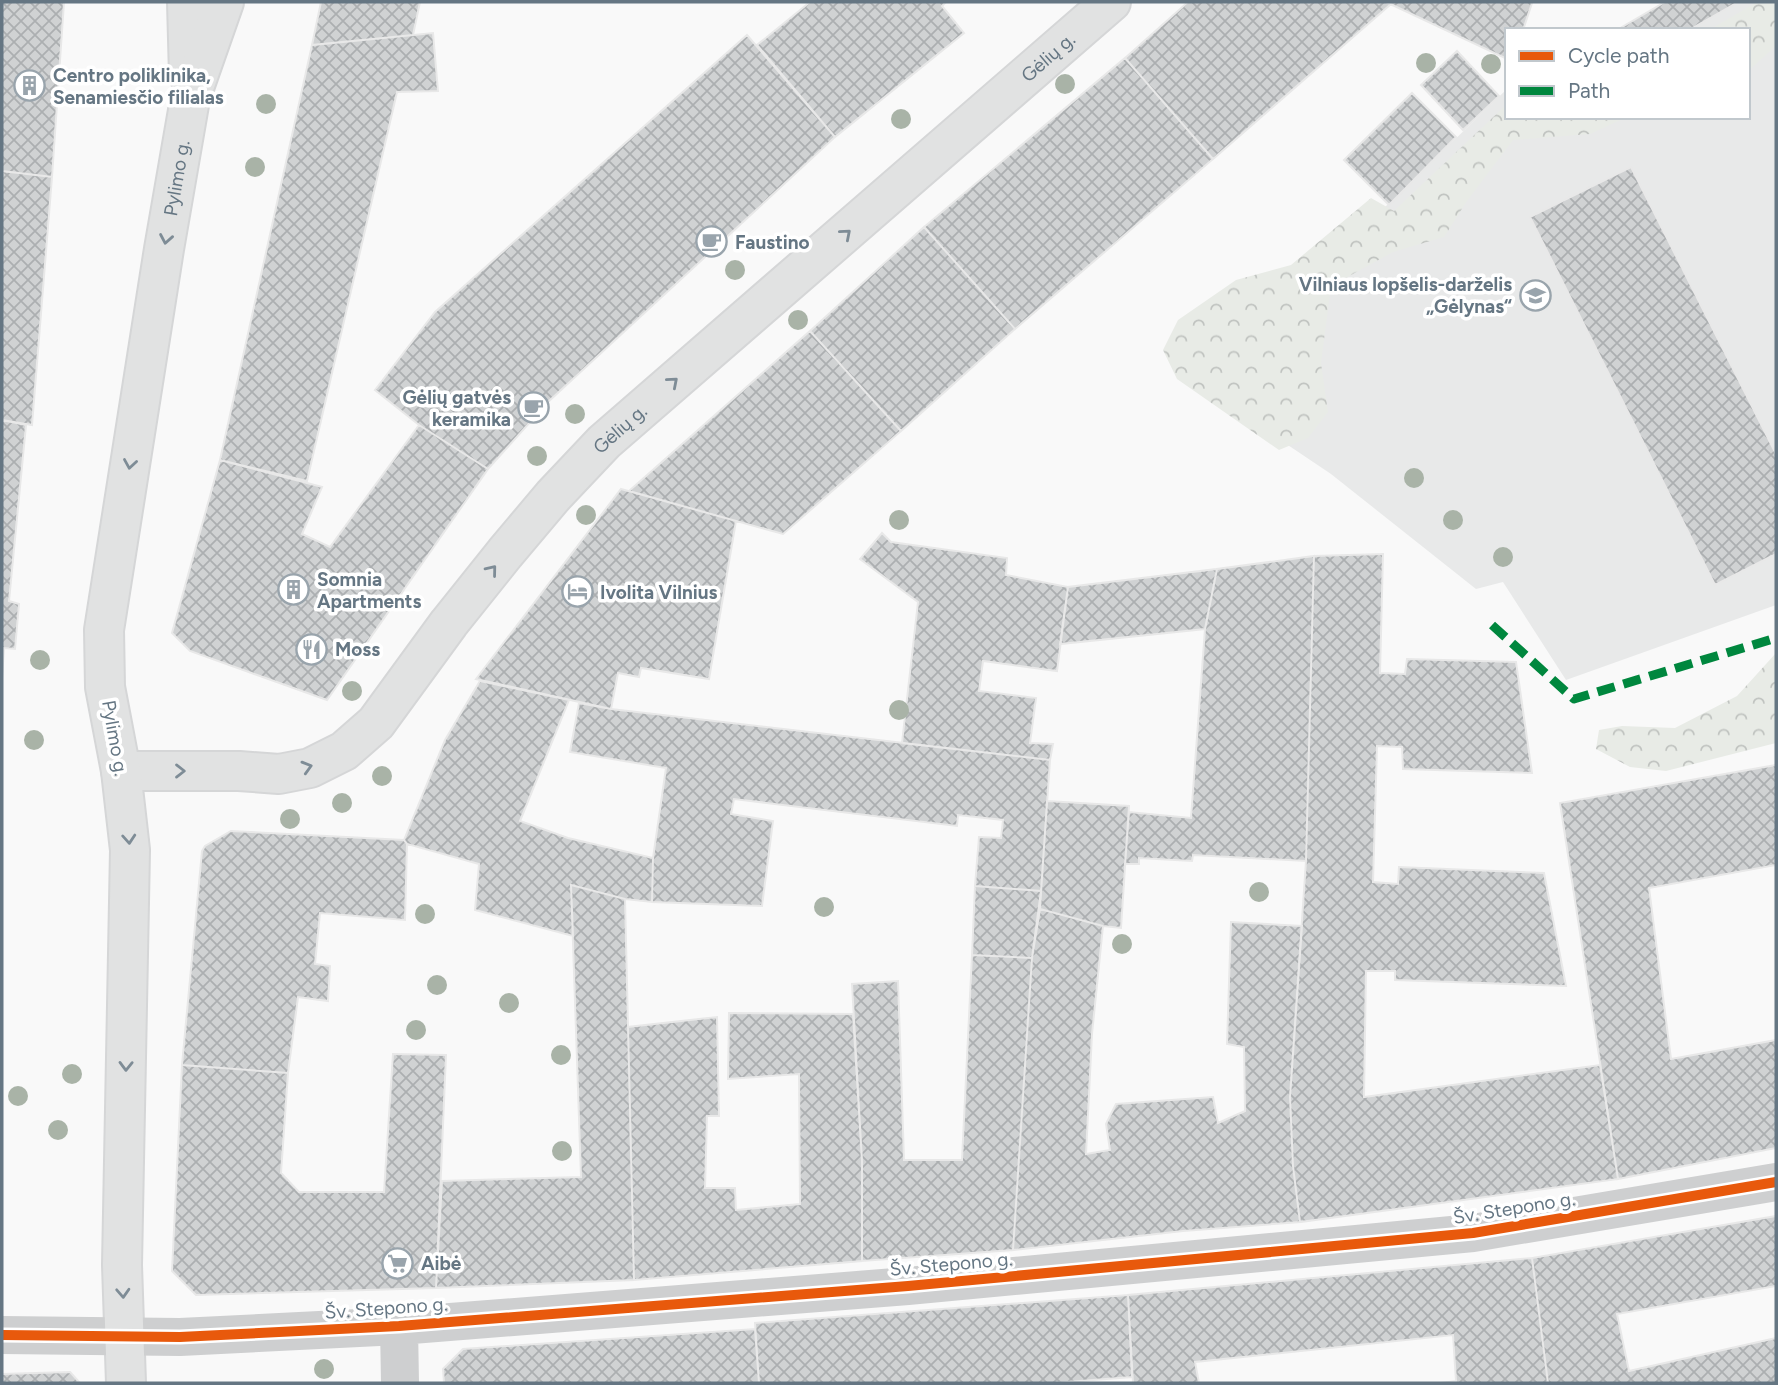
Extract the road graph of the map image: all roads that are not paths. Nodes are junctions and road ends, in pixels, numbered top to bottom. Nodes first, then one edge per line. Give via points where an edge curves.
1 (187, 2) edge
2 (224, 2) edge
3 (1111, 2) edge
4 (190, 99) junction
5 (121, 771) junction
6 (1776, 1182) edge
7 (399, 1326) junction
8 (2, 1335) edge
9 (125, 1335) junction
10 (126, 1383) edge
11 (400, 1383) edge

1 - 4 main road, Pylimo g.
2 - 4 main road, Pylimo g.
5 -> 3 main road, Gėlių g. via 279,774 310,768 344,751 376,723 505,553 604,442
4 -> 5 main road, Pylimo g. via 104,630 105,687
5 -> 9 main road, Pylimo g. via 130,850 122,1265
6 - 7 street, Šv. Stepono g. via 1460,1235 908,1286
7 - 9 street, Šv. Stepono g. via 180,1337
7 - 11 street
8 - 9 street, Šv. Stepono g.
9 - 10 main road, Pylimo g.

